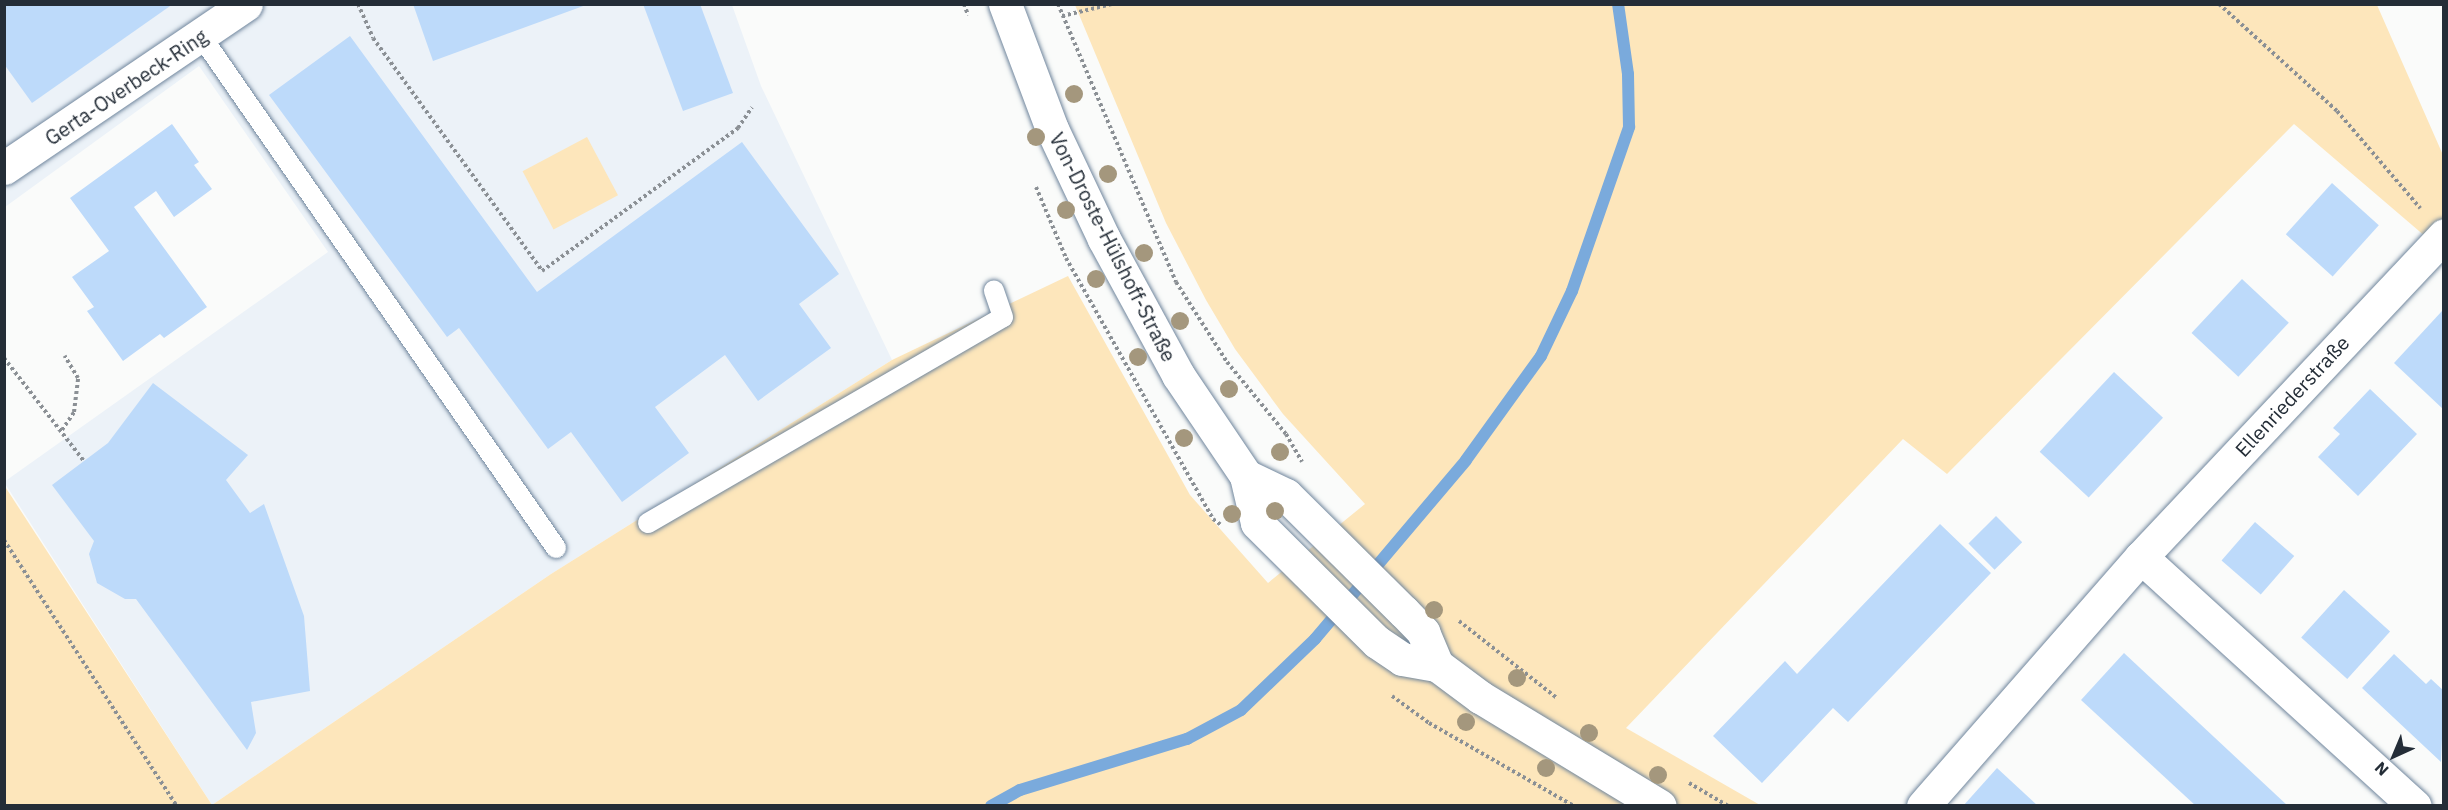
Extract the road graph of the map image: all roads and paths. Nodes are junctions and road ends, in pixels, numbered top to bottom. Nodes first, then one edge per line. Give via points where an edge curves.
1 (246, 4) edge
2 (358, 4) edge
3 (1005, 4) edge
4 (1058, 4) edge
5 (1112, 4) edge
6 (2219, 4) edge
7 (1062, 16) junction
8 (201, 36) junction
9 (752, 107) dead end
10 (4, 168) edge
11 (2443, 236) edge
12 (994, 291) dead end
13 (64, 356) dead end
14 (4, 358) edge
15 (62, 430) junction
16 (84, 460) dead end
17 (1306, 469) dead end
18 (1246, 476) junction
19 (648, 523) dead end
20 (4, 540) edge
21 (556, 548) dead end
22 (2141, 557) junction
23 (1449, 613) dead end
24 (1437, 665) junction
25 (1385, 691) dead end
26 (1561, 701) dead end
27 (1688, 782) dead end
28 (177, 806) edge
29 (1574, 806) edge
30 (1660, 806) edge
31 (1728, 806) edge
32 (1923, 806) edge
33 (2415, 806) edge

1 - 8 street, Gerta-Overbeck-Ring
2 - 9 path via 374,38 542,271 738,128
3 - 18 street, Von-Droste-Hülshoff-Straße via 1052,129 1104,239 1178,375
4 - 7 path
5 - 7 path
6 - 11 path via 2337,111
7 - 17 path via 1176,282 1227,362 1286,434
8 - 10 street, Gerta-Overbeck-Ring
8 - 21 lane
11 - 22 street, Ellenriederstraße
12 - 19 lane via 1003,316
13 - 15 path via 78,378 74,411
14 - 15 path
15 - 16 path
18 - 24 street via 1286,495 1423,632
18 - 24 street, Von-Droste-Hülshoff-Straße via 1257,523 1279,549 1364,632 1402,659
20 - 28 path
22 - 32 street, Ellenriederstraße
22 - 33 street
23 - 26 path
24 - 30 street, Von-Droste-Hülshoff-Straße via 1480,697
25 - 29 path via 1430,723
27 - 31 path

